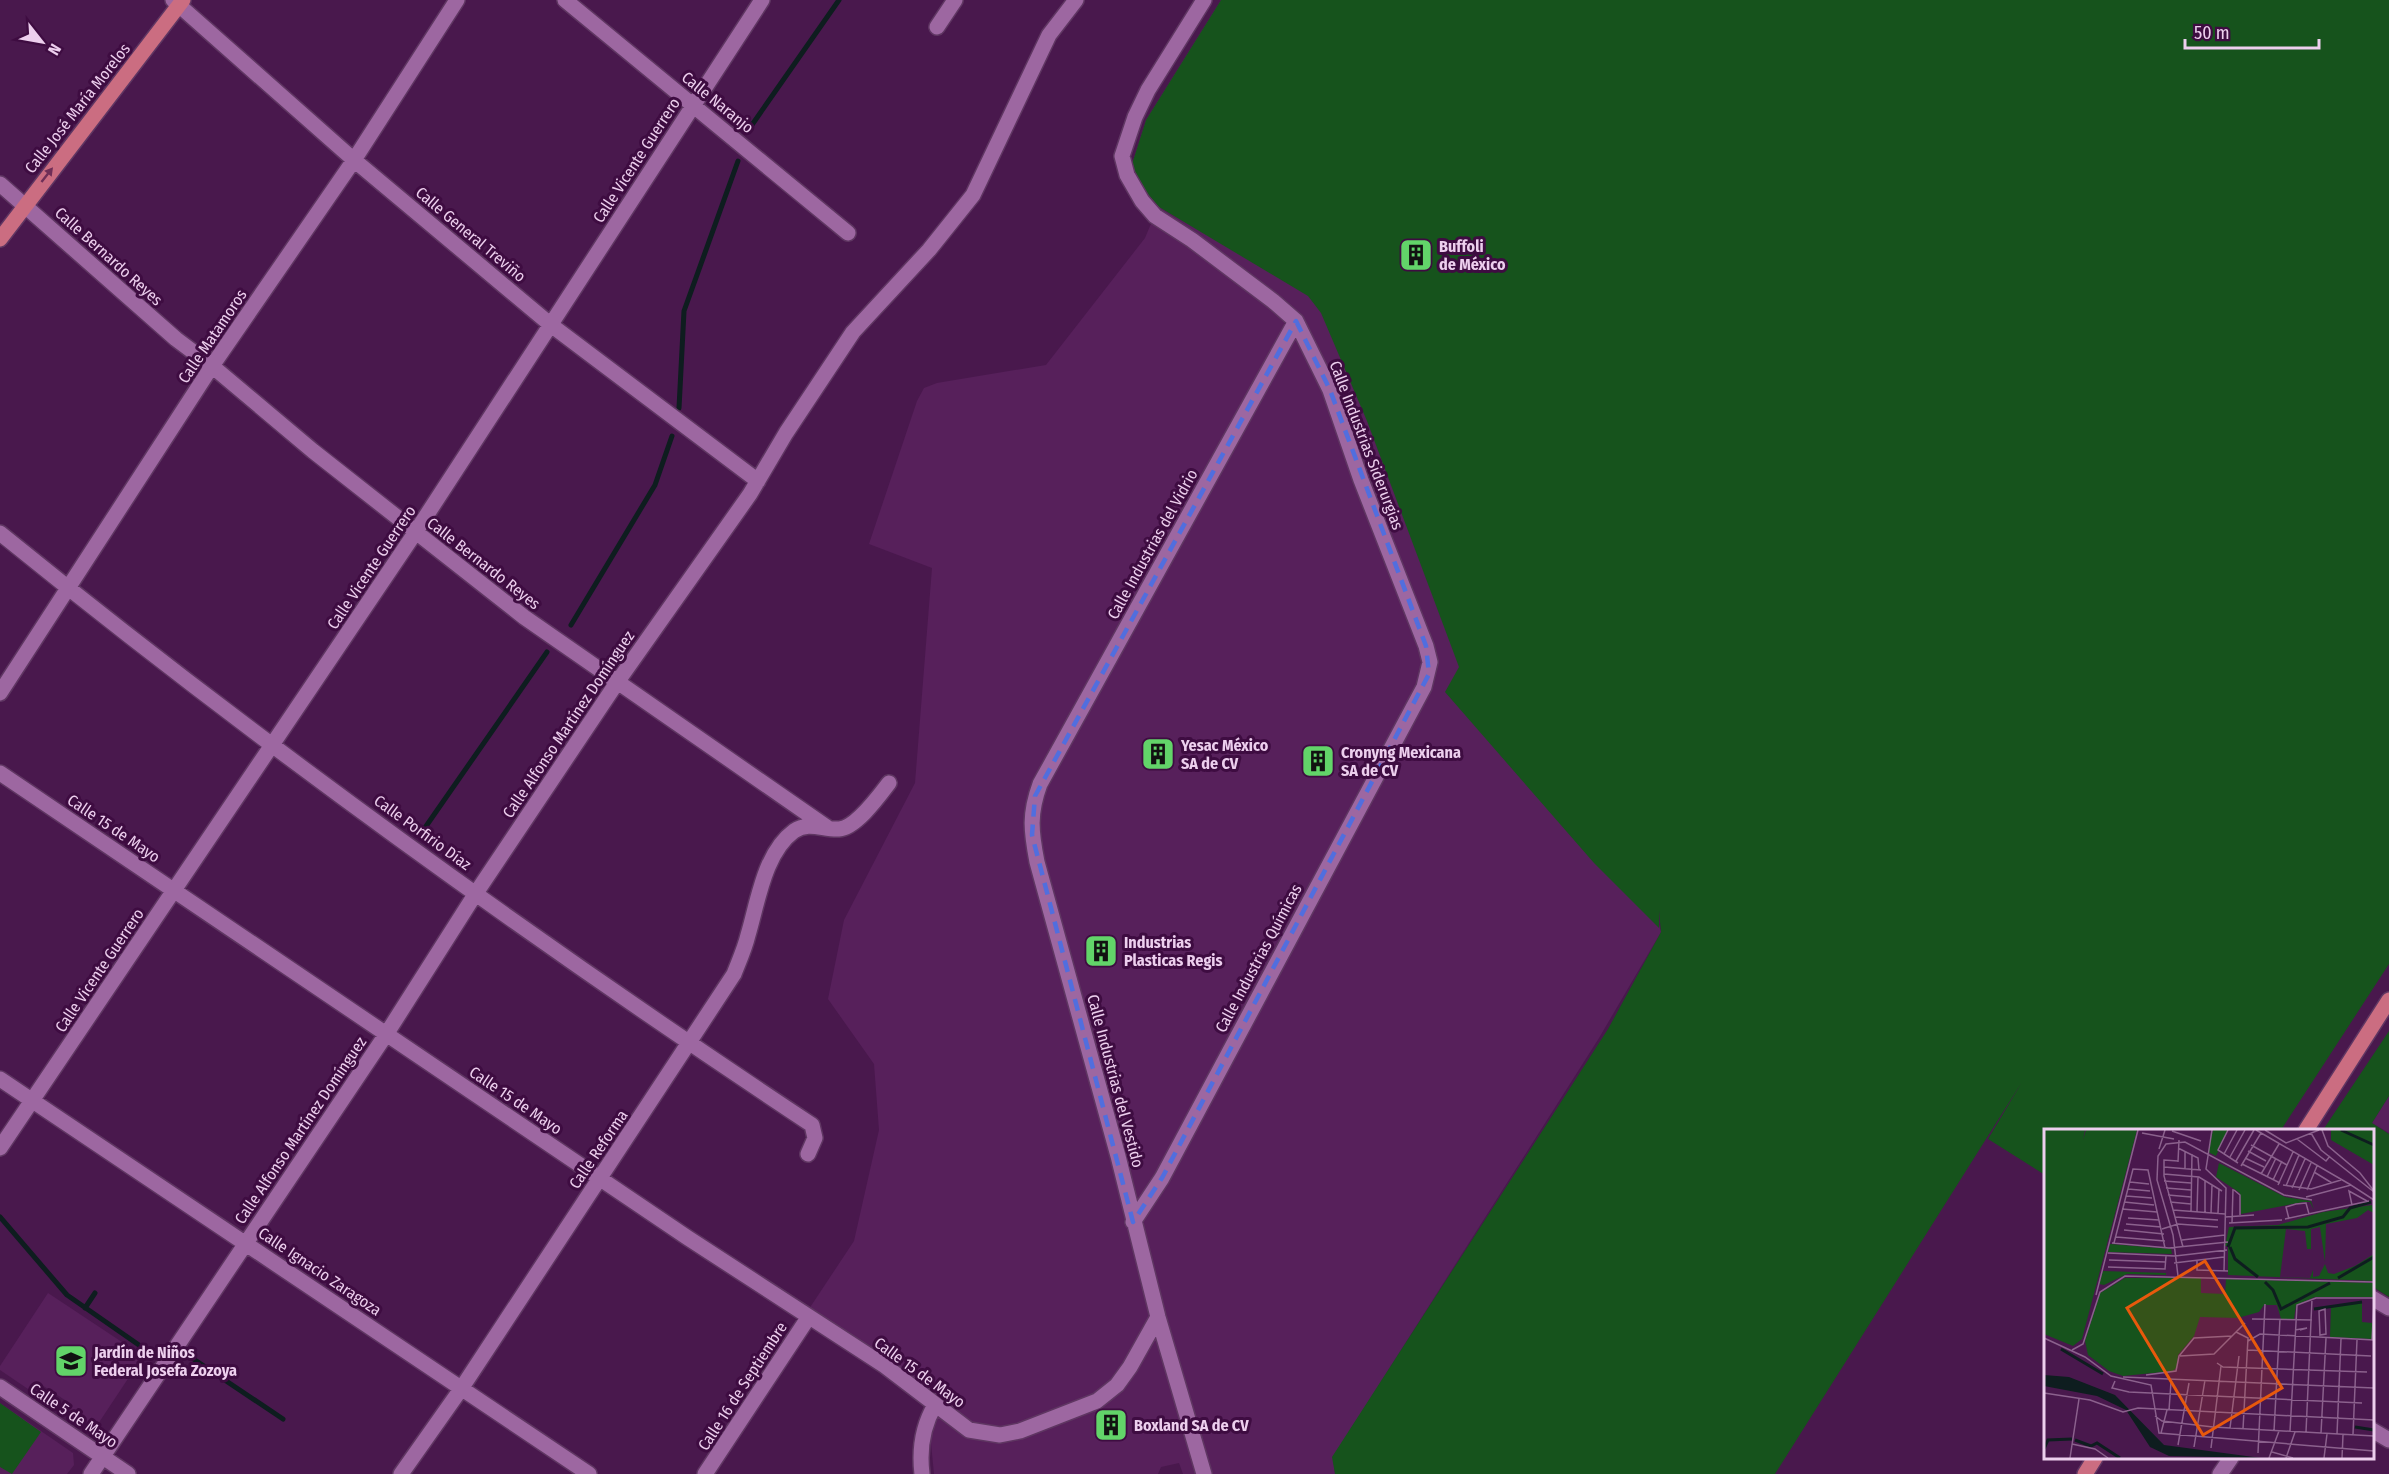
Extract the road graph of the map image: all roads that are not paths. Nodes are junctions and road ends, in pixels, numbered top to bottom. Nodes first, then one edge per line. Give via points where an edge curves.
1 (457, 0) edge
2 (565, 0) edge
3 (762, 0) edge
4 (955, 0) edge
5 (1076, 0) edge
6 (1204, 0) edge
7 (178, 2) edge
8 (937, 27) dead end
9 (693, 105) junction
10 (354, 160) junction
11 (0, 184) edge
12 (25, 204) junction
13 (848, 233) dead end
14 (0, 239) edge
15 (1296, 321) junction
16 (551, 325) junction
17 (212, 366) junction
18 (758, 481) junction
19 (0, 532) edge
20 (416, 533) junction
21 (69, 589) junction
22 (618, 681) junction
23 (0, 693) edge
24 (1412, 709) joint
25 (272, 746) junction
26 (0, 772) edge
27 (889, 783) dead end
28 (1040, 784) joint
29 (828, 828) junction
30 (174, 891) junction
31 (476, 893) junction
32 (2389, 999) edge
33 (387, 1033) junction
34 (689, 1044) junction
35 (0, 1079) edge
36 (31, 1100) junction
37 (2307, 1129) edge
38 (0, 1148) edge
39 (808, 1154) dead end
40 (599, 1179) junction
41 (1133, 1222) junction
42 (246, 1243) junction
43 (2374, 1299) edge
44 (2389, 1308) edge
45 (1158, 1317) junction
46 (808, 1318) junction
47 (0, 1387) edge
48 (461, 1389) junction
49 (935, 1405) junction
50 (2374, 1431) edge
51 (2389, 1440) edge
52 (103, 1457) junction
53 (2094, 1459) edge
54 (91, 1474) edge
55 (129, 1474) edge
56 (401, 1474) edge
57 (589, 1474) edge
58 (705, 1474) edge
59 (922, 1474) edge
60 (1204, 1474) edge
61 (2085, 1474) edge

1 - 10 street, Calle Matamoros
2 - 9 street, Calle Naranjo
3 - 9 street, Calle Vicente Guerrero
4 - 8 street
5 - 18 street, Calle Alfonso Martínez Domínguez via 1049,35 973,195 929,250 853,332
6 - 15 street, Calle Industrias Siderurgias via 1148,90 1122,156 1124,166 1134,189 1155,216
7 - 10 street, Calle General Treviño
12 -> 7 main road, Calle José María Morelos
9 - 13 street, Calle Naranjo
9 - 16 street, Calle Vicente Guerrero
10 - 16 street, Calle General Treviño
10 - 17 street, Calle Matamoros
11 - 12 street, Calle Bernardo Reyes
12 - 14 main road, Calle José María Morelos
12 - 17 street, Calle Bernardo Reyes via 110,283
15 - 24 street, Calle Industrias Siderurgias via 1330,390 1426,646 1429,674
15 - 28 street, Calle Industrias del Vidrio
16 - 18 street, Calle General Treviño
16 - 20 street, Calle Vicente Guerrero
17 - 20 street, Calle Bernardo Reyes
17 - 21 street, Calle Matamoros
18 - 22 street, Calle Alfonso Martínez Domínguez
19 - 21 street, Calle Porfirio Díaz
20 - 22 street, Calle Bernardo Reyes via 524,617
20 - 25 street, Calle Vicente Guerrero
21 - 23 street, Calle Matamoros
21 - 25 street, Calle Porfirio Díaz
22 - 29 street, Calle Bernardo Reyes
22 - 31 street, Calle Alfonso Martínez Domínguez
24 - 41 street, Calle Industrias Químicas via 1162,1178
25 - 30 street, Calle Vicente Guerrero
25 - 31 street, Calle Porfirio Díaz
26 - 30 street, Calle 15 de Mayo
27 - 29 street via 853,822 840,829
28 - 41 street, Calle Industrias del Vestido via 1031,818 1037,862
29 - 34 street, Calle Reforma via 811,825 795,830 784,841 766,871 734,974
30 - 33 street, Calle 15 de Mayo
30 - 36 street, Calle Vicente Guerrero
31 - 33 street, Calle Alfonso Martínez Domínguez
31 - 34 street, Calle Porfirio Díaz
32 - 37 main road
33 - 40 street, Calle 15 de Mayo
33 - 42 street, Calle Alfonso Martínez Domínguez
34 - 39 street, Calle Porfirio Díaz via 812,1125 815,1138
34 - 40 street, Calle Reforma
35 - 36 street, Calle Ignacio Zaragoza
36 - 38 street, Calle Vicente Guerrero
36 - 42 street, Calle Ignacio Zaragoza
40 - 46 street, Calle 15 de Mayo
40 - 48 street, Calle Reforma
41 - 45 street, Calle Industrias del Vestido
42 - 48 street, Calle Ignacio Zaragoza
42 - 52 street, Calle Alfonso Martínez Domínguez
43 - 44 street
45 - 49 street, Calle 15 de Mayo via 1130,1367 1097,1401 1000,1435 969,1430
45 - 60 street, Calle Industrias del Vestido
46 - 49 street, Calle 15 de Mayo via 885,1366
46 - 58 street, Calle 16 de Septiembre
47 - 52 street, Calle 5 de Mayo
48 - 56 street, Calle Reforma
48 - 57 street, Calle Ignacio Zaragoza
49 - 59 street via 921,1441
50 - 51 street
52 - 54 street, Calle Alfonso Martínez Domínguez
52 - 55 street, Calle 5 de Mayo
53 - 61 main road

